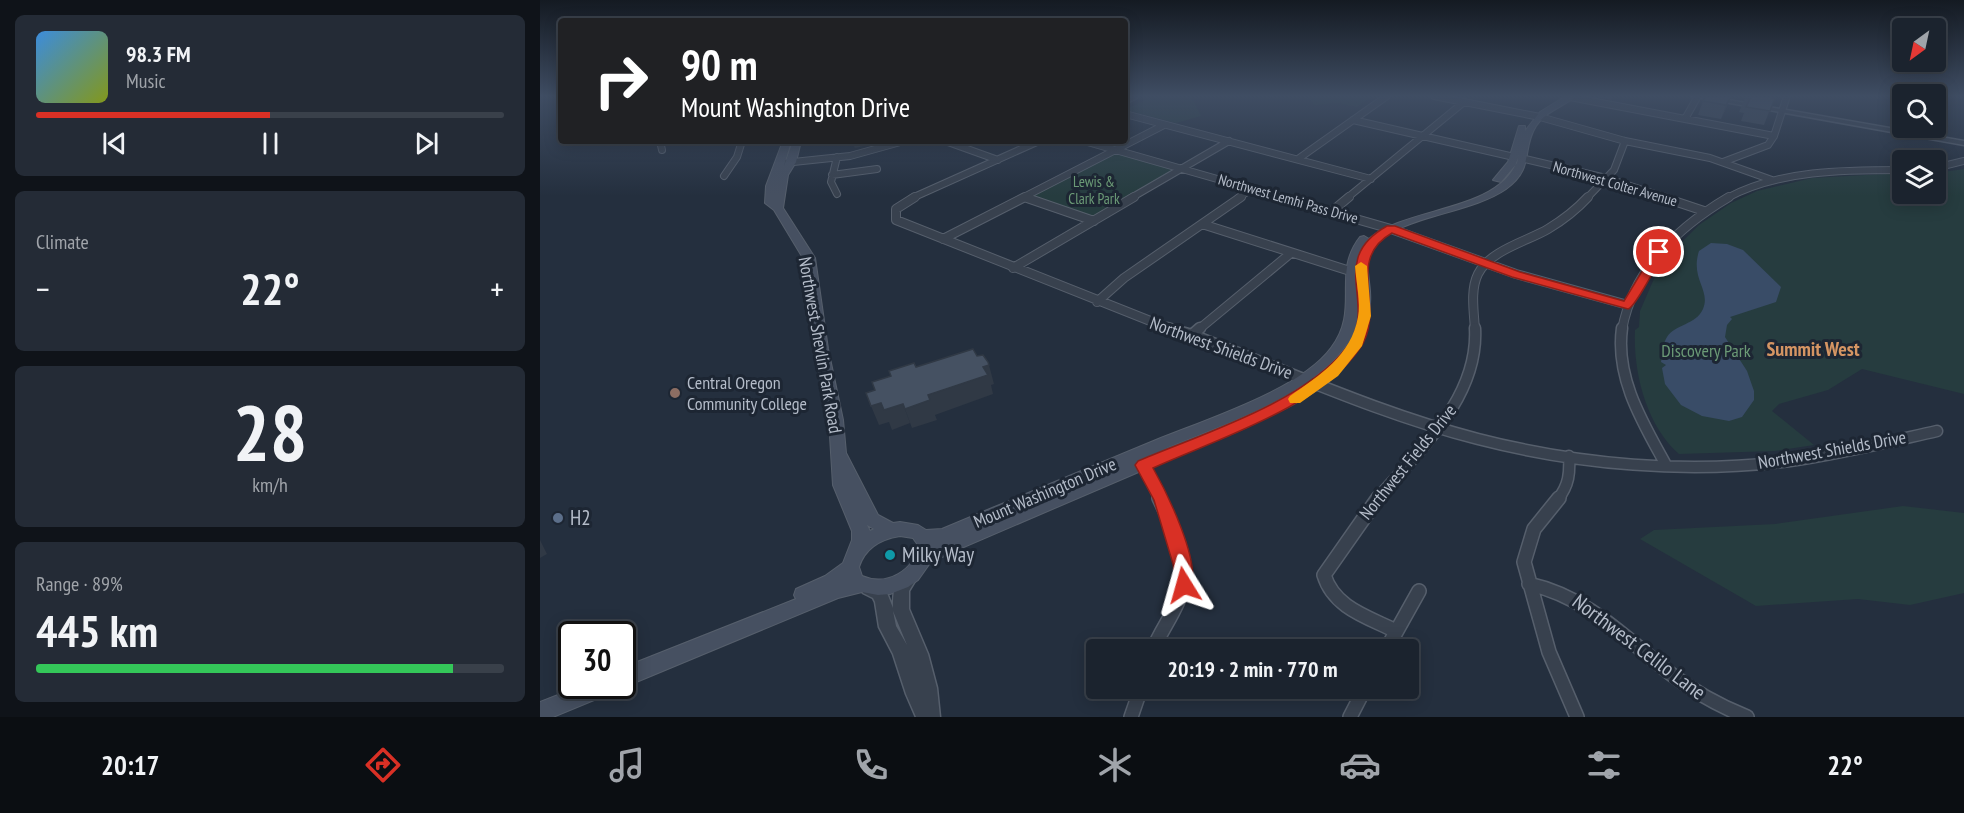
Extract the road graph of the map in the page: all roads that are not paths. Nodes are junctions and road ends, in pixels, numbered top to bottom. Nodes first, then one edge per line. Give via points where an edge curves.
1 (1155, 129) edge
2 (1182, 129) edge
3 (1340, 129) edge
4 (1395, 129) edge
5 (1432, 129) edge
6 (1530, 129) edge
7 (1584, 129) edge
8 (1740, 129) edge
9 (1776, 129) edge
10 (1885, 129) edge
11 (1424, 136) junction
12 (1774, 136) junction
13 (1229, 141) junction
14 (1626, 141) junction
15 (1128, 143) edge
16 (1964, 143) edge
17 (661, 144) edge
18 (741, 144) edge
19 (786, 144) edge
20 (796, 144) edge
21 (891, 144) edge
22 (953, 144) edge
23 (1033, 144) edge
24 (1094, 144) edge
25 (1127, 144) edge
26 (662, 150) dead end
27 (1115, 150) junction
28 (837, 157) junction
29 (1520, 158) junction
30 (1298, 159) junction
31 (998, 160) junction
32 (1964, 161) edge
33 (1723, 162) junction
34 (786, 163) junction
35 (1946, 165) edge
36 (877, 169) dead end
37 (1181, 169) junction
38 (1892, 170) edge
39 (832, 175) junction
40 (724, 176) dead end
41 (1606, 178) junction
42 (1371, 179) junction
43 (1772, 180) junction
44 (1252, 189) junction
45 (837, 194) dead end
46 (1027, 198) junction
47 (1704, 211) junction
48 (1331, 212) junction
49 (1094, 221) junction
50 (1202, 224) junction
51 (1386, 227) junction
52 (943, 239) junction
53 (1291, 253) junction
54 (1485, 264) junction
55 (1012, 268) junction
56 (1350, 271) junction
57 (1097, 302) junction
58 (1628, 305) junction
59 (1192, 335) junction
60 (1305, 379) junction
61 (1318, 384) junction
62 (1439, 428) junction
63 (1937, 431) dead end
64 (839, 453) junction
65 (1569, 456) junction
66 (1143, 465) junction
67 (1666, 465) junction
68 (890, 530) junction
69 (924, 537) junction
70 (925, 558) junction
71 (853, 559) junction
72 (910, 576) junction
73 (1529, 584) junction
74 (865, 587) junction
75 (1419, 591) dead end
76 (1396, 631) junction
77 (1158, 639) edge
78 (1392, 639) edge
79 (694, 648) junction
80 (636, 672) edge
81 (572, 699) edge
82 (1137, 699) edge
83 (1359, 699) edge
84 (540, 712) edge
85 (928, 717) edge
86 (1131, 717) edge
87 (1350, 717) edge
88 (1577, 717) edge
89 (1747, 717) edge

1 - 15 street
2 - 13 street
3 - 30 street
4 - 11 street, Northwest Colter Avenue
5 - 11 street
6 - 29 main road, Mount Washington Drive
7 - 14 street
8 - 12 street
9 - 12 street
10 - 16 street
11 - 29 street, Northwest Colter Avenue
11 - 42 street
12 - 33 street via 1762,148
13 - 30 street
13 - 37 street
14 - 33 street
14 - 41 street
17 - 26 street
18 - 40 street
19 - 34 main road, Northwest Shevlin Park Road
20 - 34 main road, Northwest Shevlin Park Road
21 - 28 street
22 - 31 street
23 - 31 street, Northwest Shields Drive
24 - 27 street, Northwest Lemhi Pass Drive
25 - 27 street
27 - 37 street, Northwest Lemhi Pass Drive
27 - 46 street
28 - 34 street
28 - 39 street
29 - 41 street, Northwest Colter Avenue
29 - 51 main road, Mount Washington Drive via 1510,181 1490,195 1458,209
30 - 42 street
31 - 52 street, Northwest Shields Drive via 896,209 896,220
32 - 35 street
33 - 43 street
34 - 64 main road, Northwest Shevlin Park Road via 772,179 770,203 778,208 808,258
36 - 39 street
37 - 44 street, Northwest Lemhi Pass Drive
37 - 49 street
38 - 43 street via 1821,172
39 - 45 street
41 - 47 street, Northwest Colter Avenue
41 - 54 street via 1560,222 1505,248
42 - 48 street
43 - 47 street via 1736,192
44 - 48 street, Northwest Lemhi Pass Drive
44 - 50 street
46 - 49 street
46 - 52 street
47 - 58 street via 1659,252
48 - 51 street, Northwest Lemhi Pass Drive
49 - 55 street
50 - 53 street
50 - 57 street via 1124,278
51 - 54 street, Northwest Lemhi Pass Drive
51 - 56 main road, Mount Washington Drive via 1356,247
51 - 61 main road, Mount Washington Drive via 1363,255 1365,316 1355,346
52 - 55 street, Northwest Shields Drive
53 - 56 street
53 - 59 street
54 - 58 street, Northwest Lemhi Pass Drive
54 - 62 street, Northwest Fields Drive via 1474,283 1476,336 1472,372
55 - 57 street, Northwest Shields Drive
56 - 60 main road, Mount Washington Drive via 1353,301 1348,333 1334,355
57 - 59 street, Northwest Shields Drive
58 - 67 street via 1621,333 1621,356 1628,386 1639,416
59 - 60 street, Northwest Shields Drive
60 - 61 street, Northwest Shields Drive
60 - 69 main road, Mount Washington Drive via 1258,403 943,536
61 - 62 street, Northwest Shields Drive
61 - 66 main road, Mount Washington Drive via 1286,403
62 - 65 street, Northwest Shields Drive
62 - 76 street, Northwest Fields Drive via 1368,509 1324,575 1330,594 1338,601
63 - 67 street, Northwest Shields Drive via 1769,463
64 - 68 main road, Northwest Shevlin Park Road via 872,520
64 - 71 main road, Northwest Shevlin Park Road via 841,485 861,531
65 - 67 street, Northwest Shields Drive
65 - 73 street via 1565,490 1540,519 1526,549 1524,562
66 - 70 main road, Mount Washington Drive
66 - 77 street via 1162,500 1184,577 1179,598
68 - 69 main road via 910,529
68 - 71 main road via 872,538
69 - 70 main road
70 - 72 main road
71 - 74 main road via 851,574
71 - 79 main road via 825,585
72 - 74 main road via 889,586
72 - 85 street via 901,590 901,609 920,654 928,688
73 - 88 street via 1549,652
73 - 89 street, Northwest Celilo Lane via 1553,588 1581,601 1702,696
74 - 79 main road via 836,591
74 - 85 street via 879,593 888,627
75 - 76 street
76 - 78 street
79 - 80 main road
81 - 84 main road
82 - 86 street
83 - 87 street

